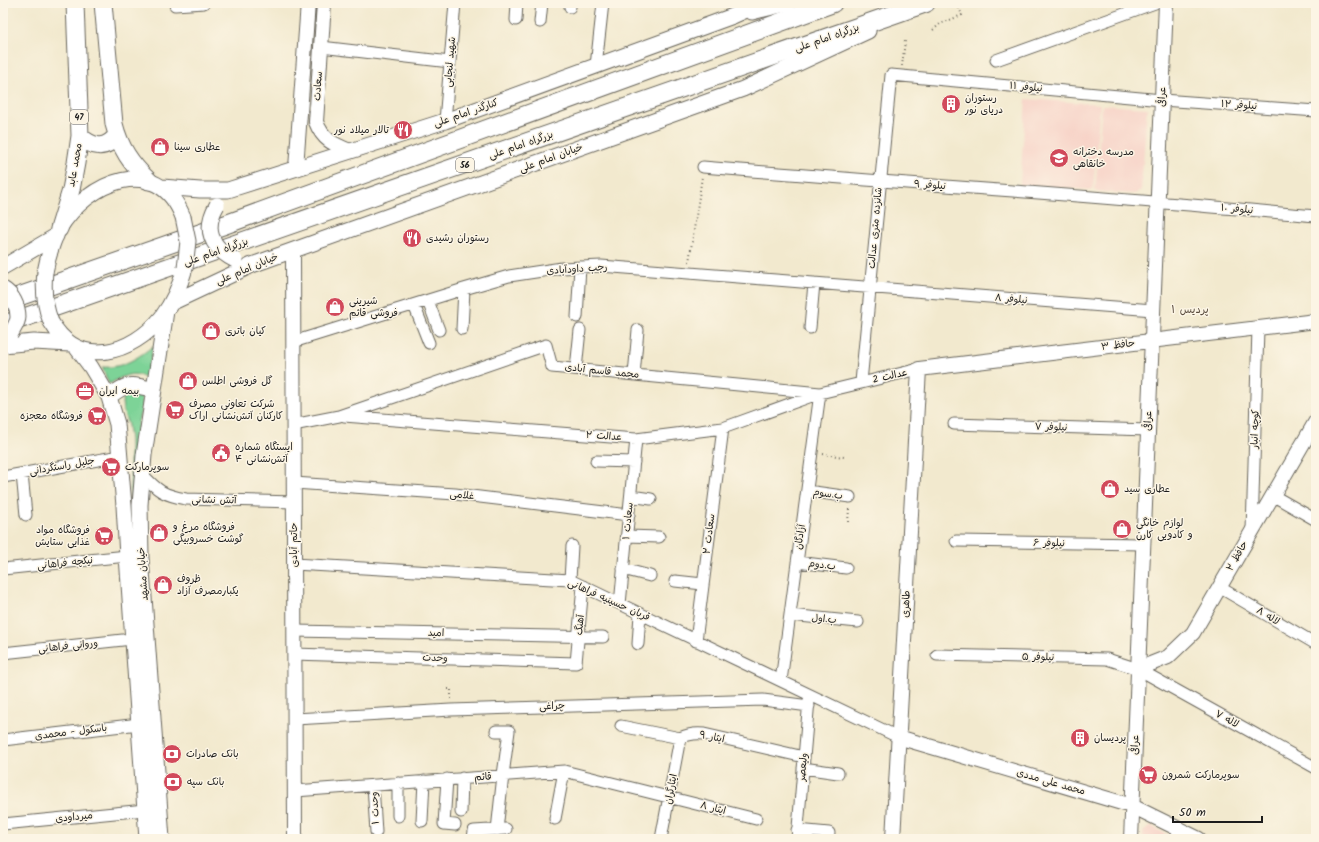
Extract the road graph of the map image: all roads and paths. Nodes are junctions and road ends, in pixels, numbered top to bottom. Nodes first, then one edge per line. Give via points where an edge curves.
1 (75, 3) edge
2 (103, 3) edge
3 (204, 3) edge
4 (308, 3) edge
5 (324, 3) edge
6 (455, 3) edge
7 (517, 3) edge
8 (542, 3) edge
9 (603, 3) edge
10 (762, 3) edge
11 (789, 3) edge
12 (833, 3) edge
13 (927, 3) edge
14 (957, 3) edge
15 (1155, 3) edge
16 (1166, 3) edge
17 (175, 5) dead end
18 (733, 16) junction
19 (516, 20) dead end
20 (540, 22) dead end
21 (933, 30) dead end
22 (905, 41) dead end
23 (321, 47) junction
24 (996, 60) dead end
25 (450, 62) junction
26 (596, 66) junction
27 (896, 75) junction
28 (1162, 100) junction
29 (1316, 111) edge
30 (300, 120) junction
31 (445, 121) junction
32 (316, 122) junction
33 (117, 135) junction
34 (80, 136) junction
35 (350, 151) junction
36 (703, 167) joint
37 (296, 168) junction
38 (880, 182) junction
39 (155, 184) junction
40 (228, 190) junction
41 (1158, 202) junction
42 (1316, 216) edge
43 (57, 233) junction
44 (293, 251) junction
45 (252, 266) junction
46 (3, 267) edge
47 (580, 267) junction
48 (687, 273) junction
49 (814, 283) junction
50 (870, 288) junction
51 (3, 289) edge
52 (464, 289) junction
53 (428, 301) junction
54 (3, 302) edge
55 (414, 305) junction
56 (169, 307) junction
57 (1153, 310) junction
58 (577, 317) dead end
59 (1316, 321) edge
60 (810, 328) dead end
61 (1258, 328) junction
62 (462, 329) dead end
63 (438, 330) dead end
64 (580, 330) dead end
65 (638, 330) dead end
66 (5, 337) edge
67 (1152, 341) junction
68 (293, 342) junction
69 (429, 343) dead end
70 (73, 346) junction
71 (576, 369) junction
72 (919, 369) junction
73 (634, 375) junction
74 (862, 382) junction
75 (154, 390) junction
76 (820, 393) junction
77 (109, 397) junction
78 (339, 416) junction
79 (1316, 421) edge
80 (954, 424) dead end
81 (293, 425) junction
82 (723, 428) junction
83 (1148, 430) junction
84 (636, 439) junction
85 (812, 453) junction
86 (120, 456) junction
87 (844, 457) dead end
88 (596, 461) dead end
89 (634, 462) junction
90 (22, 474) junction
91 (142, 474) junction
92 (3, 477) edge
93 (294, 483) junction
94 (807, 491) junction
95 (1272, 495) junction
96 (631, 496) junction
97 (850, 497) joint
98 (651, 499) dead end
99 (294, 502) junction
100 (26, 515) dead end
101 (629, 515) junction
102 (1316, 520) edge
103 (848, 522) dead end
104 (1252, 531) junction
105 (626, 536) junction
106 (659, 538) dead end
107 (956, 541) dead end
108 (1143, 544) junction
109 (572, 546) dead end
110 (127, 556) junction
111 (797, 562) junction
112 (294, 564) junction
113 (846, 568) dead end
114 (3, 569) edge
115 (623, 569) junction
116 (650, 576) dead end
117 (570, 580) junction
118 (675, 581) dead end
119 (703, 584) junction
120 (583, 586) junction
121 (1219, 587) junction
122 (620, 604) junction
123 (640, 614) junction
124 (790, 616) junction
125 (858, 622) dead end
126 (294, 631) junction
127 (579, 636) junction
128 (603, 637) dead end
129 (132, 639) junction
130 (696, 640) junction
131 (638, 644) dead end
132 (1316, 644) edge
133 (3, 653) edge
134 (294, 654) junction
135 (937, 655) dead end
136 (576, 663) joint
137 (1138, 669) junction
138 (781, 681) junction
139 (810, 695) junction
140 (809, 706) junction
141 (295, 719) junction
142 (139, 724) junction
143 (621, 726) dead end
144 (496, 731) dead end
145 (898, 737) junction
146 (680, 738) junction
147 (3, 740) edge
148 (804, 763) junction
149 (1316, 768) edge
150 (564, 771) junction
151 (838, 773) dead end
152 (503, 775) junction
153 (462, 778) junction
154 (447, 780) junction
155 (424, 781) junction
156 (398, 783) junction
157 (373, 785) junction
158 (295, 790) junction
159 (669, 797) junction
160 (1132, 806) junction
161 (145, 810) junction
162 (460, 812) dead end
163 (398, 816) dead end
164 (555, 819) dead end
165 (756, 819) dead end
166 (422, 821) dead end
167 (3, 824) edge
168 (455, 825) dead end
169 (376, 832) dead end
170 (829, 833) dead end
171 (797, 834) edge
172 (147, 839) edge
173 (162, 839) edge
174 (295, 839) edge
175 (473, 839) edge
176 (661, 839) edge
177 (893, 839) edge
178 (1131, 839) edge
179 (1199, 839) edge

1 - 34 main road, محمد عابد / 47
2 - 33 main road via 111,104
3 - 17 street
4 - 30 street, سعادت
5 - 23 street, سعادت
6 - 25 street, شهید لنجابی
7 - 19 street
8 - 20 street
9 - 26 street
10 - 18 main road, کنارگذر امام علی
11 - 18 main road, 47
12 - 54 highway via 224,225
13 - 44 main road, خیابان امام علی via 743,89
13 - 66 highway, بزرگراه امام علی / 56
14 - 21 path via 962,15 940,24
15 - 24 street
16 - 28 street, عراقی
18 - 26 main road, کنارگذر امام علی / 47
22 - 27 path
23 - 25 street
23 - 32 street, سعادت
25 - 31 street, شهید لنجابی
26 - 31 main road, کنارگذر امام علی / 47
27 - 28 street, نیلوفر ۱۱
27 - 38 street, شانزده متری عدالت
28 - 29 street, نیلوفر ۱۲
28 - 41 street, عراقی
30 - 32 street via 308,126
30 - 37 street, سعادت
31 - 35 main road, کنارگذر امام علی / 47
32 - 35 street via 325,138
33 - 34 main road via 110,142 96,146
33 - 39 main road via 139,172
34 - 43 main road, محمد عابد / 47 via 71,190
35 - 37 main road, کنارگذر امام علی / 47
36 - 38 street, نیلوفر ۹
36 - 48 path
37 - 40 main road, کنارگذر امام علی / 47
38 - 41 street, نیلوفر ۹
38 - 50 street, شانزده متری عدالت
39 - 40 main road, کنارگذر امام علی / 47 via 200,190
39 - 43 main road, 47 via 128,179 105,185 80,203
39 - 56 main road, bridge via 172,197 183,216 188,241 180,286
40 - 45 main road, bridge via 212,214 210,235 224,255
41 - 42 street, نیلوفر ۱۰
41 - 57 street, عراقی
43 - 46 main road
43 - 70 main road, 47, bridge via 45,272 45,303 51,322 59,334
44 - 45 main road, خیابان امام علی
44 - 68 street, حاتم آبادی
45 - 56 main road, خیابان امام علی
47 - 48 street, رجب داودآبادی via 601,266
47 - 52 street, رجب داودآبادی via 509,276
47 - 58 street
48 - 49 street, رجب داودآبادی
49 - 50 street, رجب داودآبادی
49 - 60 street
50 - 57 street, نیلوفر ۸
50 - 74 street, شانزده متری عدالت
51 - 66 main road, bridge via 9,292 16,304 18,317 15,326
52 - 53 street, رجب داودآبادی
52 - 62 street
53 - 55 street, رجب داودآبادی
53 - 63 street
55 - 68 street, رجب داودآبادی
55 - 69 street
56 - 70 main road via 148,331 119,349 96,352
56 - 75 main road, خیابان مشهد
57 - 67 street, عراقی
59 - 61 street, حافظ ۳
61 - 67 street, حافظ ۳
61 - 104 street, کوچه انبار
64 - 71 street
65 - 73 street
66 - 70 main road
67 - 72 street, حافظ ۳
67 - 83 street, عراقی
68 - 81 street, حاتم آبادی
70 - 77 main road, خیابان مشهد via 91,367
71 - 73 street, محمد قاسم آبادی
71 - 78 street, محمد قاسم آبادی via 552,366 546,345
72 - 74 street, عدالت 2
72 - 145 street, طاهری
73 - 76 street, محمد قاسم آبادی
74 - 76 street, عدالت ۲
75 - 77 main road via 135,385 120,388
75 - 91 main road, خیابان مشهد
76 - 82 street, عدالت ۲
76 - 85 street, آزادگان
77 - 86 main road, خیابان مشهد via 117,424
78 - 81 street, محمد قاسم آبادی
78 - 84 street, عدالت ۲
79 - 95 street, حافظ ۲
80 - 83 street, نیلوفر ۷
81 - 93 street, حاتم آبادی
82 - 84 street, عدالت ۲
82 - 119 street, سعادت ۲
83 - 108 street, عراقی
84 - 89 street, سعادت ۱
85 - 87 path
85 - 94 street, آزادگان
86 - 90 street, جلیل راستگردانی
86 - 110 main road, خیابان مشهد
88 - 89 street
89 - 96 street, سعادت ۱
90 - 92 street, جلیل راستگردانی
90 - 100 street
91 - 99 street, آتش نشانی via 169,496 186,499
91 - 173 main road, خیابان مشهد via 141,557
93 - 99 street, حاتم آبادی
93 - 101 street, غلامی via 455,494
94 - 97 street, ب.سوم
94 - 111 street, آزادگان
95 - 102 street
95 - 104 street, حافظ ۲
96 - 98 street
96 - 101 street, سعادت ۱
97 - 103 path
99 - 112 street, حاتم آبادی
101 - 105 street, سعادت ۱
104 - 121 street, حافظ ۲
105 - 106 street
105 - 115 street, سعادت ۱
107 - 108 street, نیلوفر ۶
108 - 137 street, عراقی
109 - 117 street
110 - 114 street, نیکچه فراهانی
110 - 129 main road, خیابان مشهد
111 - 113 street, ب.دوم
111 - 124 street, آزادگان
112 - 117 street, قربان حسینیه فراهانی
112 - 126 street, حاتم آبادی
115 - 116 street
115 - 122 street, سعادت ۱
117 - 120 street, قربان حسینیه فراهانی
118 - 119 street
119 - 130 street, سعادت ۲
120 - 122 street, قربان حسینیه فراهانی
120 - 127 street, آهنگ
121 - 132 street, لاله ۸
121 - 137 street, حافظ ۲ via 1193,633 1168,657
122 - 123 street, قربان حسینیه فراهانی
123 - 130 street, قربان حسینیه فراهانی
123 - 131 street
124 - 125 street, ب.اول
124 - 138 street, آزادگان
126 - 127 street, امید
126 - 134 street, حاتم آبادی
127 - 128 street, امید
127 - 136 street, آهنگ
129 - 133 street, وروانی فراهانی
129 - 142 main road, خیابان مشهد
130 - 138 street, قربان حسینیه فراهانی
134 - 136 street, وحدت
134 - 141 street, حاتم آبادی
135 - 137 street, نیلوفر ۵ via 1107,659
137 - 149 street, لاله ۷
137 - 160 street, عراقی
138 - 139 street, قربان حسینیه فراهانی
139 - 140 street, ولیعصر
139 - 145 street, قربان حسینیه فراهانی
140 - 141 street, چراغی via 763,700 450,710
140 - 148 street, ولیعصر
141 - 158 street, حاتم آبادی
142 - 147 street, باسکول - محمدی
142 - 161 main road, خیابان مشهد
143 - 146 street, ایثار ۹
144 - 152 street via 509,731
145 - 160 street, محمد علی مددی
145 - 177 street, طاهری
146 - 148 street, ایثار ۹ via 694,733 704,734
146 - 159 street, ایثارگران
148 - 151 street, ایثار ۹
148 - 171 street, ولیعصر
150 - 152 street, قائم
150 - 159 street, قائم
150 - 164 street
152 - 153 street, قائم
152 - 175 street via 502,829 474,831
153 - 154 street, قائم
153 - 162 street
154 - 155 street, قائم
154 - 168 street via 444,824
155 - 156 street, قائم
155 - 166 street
156 - 157 street, قائم
156 - 163 street
157 - 158 street, قائم
157 - 169 street, وحدت ۱
158 - 174 street, حاتم آبادی
159 - 165 street, ایثار ۸
159 - 176 street, ایثارگران
160 - 178 street, عراقی
160 - 179 street, محمد علی مددی
161 - 167 street, میرداودی
161 - 172 main road, خیابان مشهد
170 - 171 street

